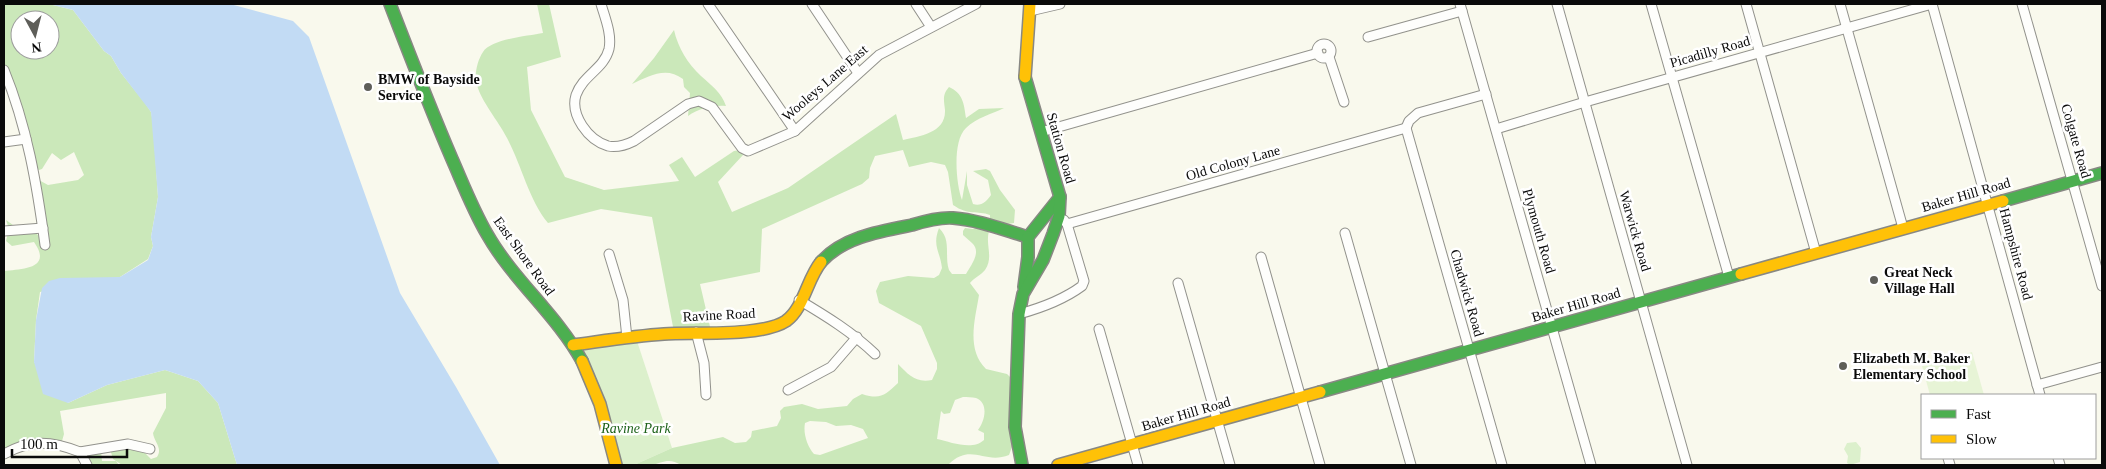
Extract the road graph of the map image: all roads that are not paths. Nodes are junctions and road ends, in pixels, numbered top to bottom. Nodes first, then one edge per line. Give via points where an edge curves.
1 (390, 4) edge
2 (601, 4) edge
3 (708, 4) edge
4 (812, 4) edge
5 (916, 4) edge
6 (976, 4) edge
7 (1060, 4) edge
8 (1557, 4) edge
9 (1651, 4) edge
10 (1746, 4) edge
11 (1840, 4) edge
12 (1932, 4) edge
13 (2022, 4) edge
14 (1030, 7) edge
15 (1461, 8) edge
16 (931, 27) junction
17 (1847, 28) junction
18 (1368, 37) dead end
19 (1760, 52) junction
20 (4, 70) edge
21 (858, 73) junction
22 (1672, 77) junction
23 (1486, 94) junction
24 (1344, 102) dead end
25 (1585, 102) junction
26 (1406, 128) junction
27 (1496, 129) junction
28 (795, 130) junction
29 (1041, 132) junction
30 (26, 139) junction
31 (4, 142) edge
32 (2102, 173) edge
33 (2073, 181) junction
34 (1060, 197) junction
35 (1988, 205) junction
36 (1063, 220) junction
37 (43, 228) junction
38 (1904, 228) junction
39 (4, 231) edge
40 (1345, 233) dead end
41 (1028, 237) junction
42 (45, 245) dead end
43 (1816, 253) junction
44 (609, 254) dead end
45 (1262, 257) dead end
46 (1729, 277) junction
47 (1178, 282) dead end
48 (2102, 286) edge
49 (1023, 294) junction
50 (799, 300) junction
51 (1641, 302) junction
52 (1019, 314) junction
53 (1552, 327) junction
54 (1099, 329) dead end
55 (696, 332) junction
56 (857, 337) junction
57 (627, 338) junction
58 (573, 345) junction
59 (1469, 350) junction
60 (875, 354) dead end
61 (2102, 367) edge
62 (1385, 374) junction
63 (2037, 385) junction
64 (788, 390) dead end
65 (2040, 394) edge
66 (706, 395) dead end
67 (1301, 397) junction
68 (1217, 421) junction
69 (1132, 444) junction
70 (150, 449) dead end
71 (80, 452) junction
72 (4, 454) edge
73 (87, 465) edge
74 (616, 465) edge
75 (1022, 465) edge
76 (1058, 465) edge
77 (1138, 465) edge
78 (1230, 465) edge
79 (1320, 465) edge
80 (1411, 465) edge
81 (1502, 465) edge
82 (1591, 465) edge
83 (1687, 465) edge

1 - 58 street, East Shore Road via 431,110 487,235
2 - 28 street, Wooleys Lane East via 610,37 609,49 603,62 579,86 575,98 576,112 594,138 607,146 624,145 688,104 699,101 712,107 746,150
3 - 28 street
4 - 21 street
5 - 16 street
6 - 16 street, Wooleys Lane East
7 - 14 street
8 - 25 street, Warwick Road
9 - 22 street
10 - 19 street
11 - 17 street
12 - 17 street, Picadilly Road
12 - 35 street, Hampshire Road
13 - 33 street, Colgate Road
14 - 29 street, Station Road via 1025,76
15 - 18 street
15 - 23 street, Plymouth Road
16 - 21 street, Wooleys Lane East via 880,55
17 - 19 street, Picadilly Road
17 - 38 street
19 - 22 street, Picadilly Road
19 - 43 street
20 - 30 street
21 - 28 street, Wooleys Lane East
22 - 25 street, Picadilly Road
22 - 46 street
23 - 26 street via 1418,113
23 - 27 street, Plymouth Road
24 - 29 street via 1329,57 1331,48 1326,44 1319,46 1318,53
25 - 27 street, Picadilly Road
25 - 51 street, Warwick Road
26 - 36 street, Old Colony Lane
26 - 59 street, Chadwick Road
27 - 53 street, Plymouth Road
29 - 34 street, Station Road
30 - 31 street
30 - 37 street
32 - 33 street, Baker Hill Road
33 - 35 street, Baker Hill Road
33 - 48 street, Colgate Road
34 - 36 street, Station Road
34 - 41 street
35 - 38 street, Baker Hill Road
35 - 63 street, Hampshire Road
36 - 49 street, Station Road
36 - 52 street via 1084,281 1082,286 1038,309
37 - 39 street
37 - 42 street
38 - 43 street, Baker Hill Road
40 - 62 street
41 - 49 street, Station Road
41 - 50 street, Ravine Road via 971,220 952,218 875,232 843,245 825,258
43 - 46 street, Baker Hill Road
44 - 57 street via 621,293
45 - 67 street
46 - 51 street, Baker Hill Road
47 - 68 street
49 - 52 street, Station Road
50 - 55 street, Ravine Road via 793,314 781,324 735,332
50 - 56 street
51 - 53 street, Baker Hill Road
51 - 83 street, Warwick Road
52 - 75 street, Station Road via 1014,425
53 - 59 street, Baker Hill Road
53 - 82 street, Plymouth Road
54 - 69 street
55 - 57 street, Ravine Road
55 - 66 street
56 - 60 street
56 - 64 street via 831,367
57 - 58 street, Ravine Road
58 - 74 street, East Shore Road via 600,404
59 - 62 street, Baker Hill Road
59 - 81 street, Chadwick Road
61 - 63 street
62 - 67 street, Baker Hill Road
62 - 80 street
63 - 65 street, Hampshire Road
67 - 68 street, Baker Hill Road
67 - 79 street
68 - 69 street, Baker Hill Road
68 - 78 street
69 - 76 street, Baker Hill Road
69 - 77 street
70 - 71 street via 128,444
71 - 72 street via 58,444 37,443
71 - 73 street

